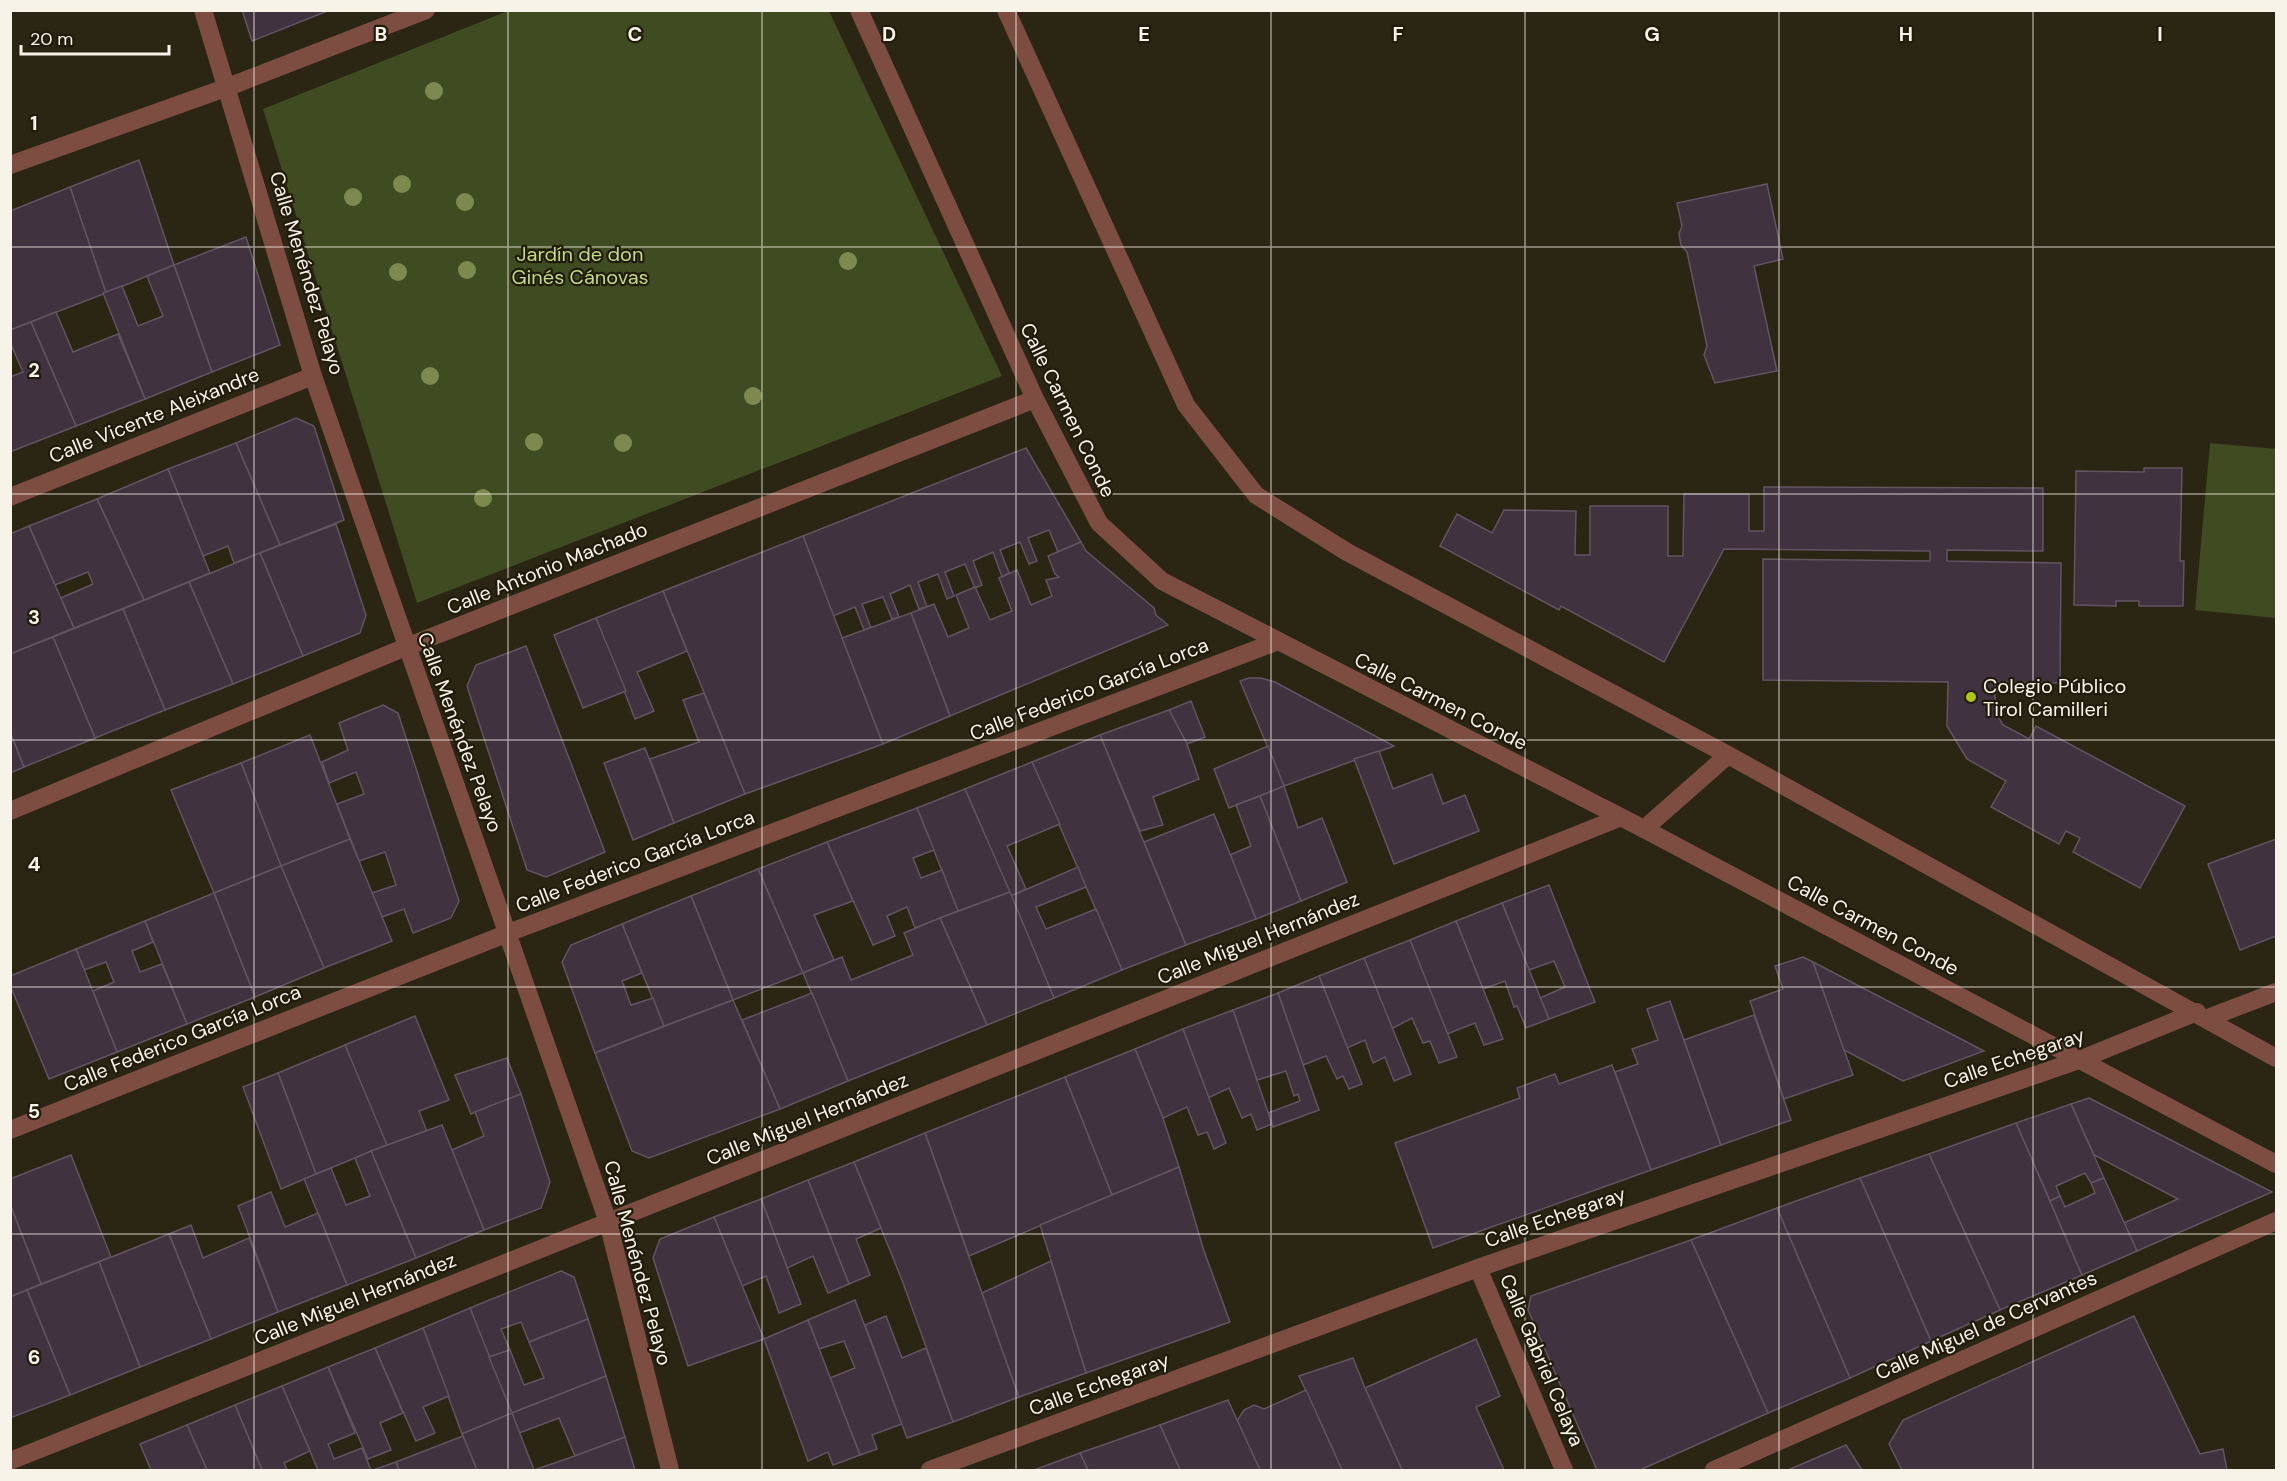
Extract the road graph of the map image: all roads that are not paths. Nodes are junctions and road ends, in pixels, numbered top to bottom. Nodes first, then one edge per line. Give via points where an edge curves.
1 (203, 10) edge
2 (426, 10) edge
3 (859, 10) edge
4 (1006, 10) edge
5 (228, 87) junction
6 (10, 165) edge
7 (313, 376) junction
8 (1035, 399) junction
9 (10, 497) edge
10 (1278, 641) junction
11 (406, 647) junction
12 (1728, 755) junction
13 (10, 811) edge
14 (1619, 818) junction
15 (1644, 829) junction
16 (508, 933) junction
17 (2277, 992) edge
18 (2203, 1015) junction
19 (2277, 1058) edge
20 (2079, 1060) junction
21 (10, 1130) edge
22 (2277, 1164) edge
23 (2277, 1221) edge
24 (608, 1222) junction
25 (1478, 1268) junction
26 (10, 1461) edge
27 (670, 1470) edge
28 (930, 1470) edge
29 (1564, 1470) edge
30 (1714, 1470) edge

1 - 5 street, Calle Menéndez Pelayo
2 - 5 street
3 - 8 street, Calle Carmen Conde
4 - 12 street via 1186,405 1256,495 1347,552
5 - 6 street
5 - 7 street, Calle Menéndez Pelayo
7 - 9 street, Calle Vicente Aleixandre
7 - 11 street, Calle Menéndez Pelayo
8 - 10 street, Calle Carmen Conde via 1099,523 1162,581
8 - 11 street, Calle Antonio Machado
10 - 14 street, Calle Carmen Conde
10 - 16 street, Calle Federico García Lorca
11 - 13 street, Calle Antonio Machado
11 - 16 street, Calle Menéndez Pelayo
12 - 15 street
12 - 18 street
14 - 15 street, Calle Carmen Conde
14 - 24 street, Calle Miguel Hernández
15 - 20 street, Calle Carmen Conde
16 - 21 street, Calle Federico García Lorca
16 - 24 street, Calle Menéndez Pelayo
17 - 18 street, Calle Echegaray
18 - 19 street
18 - 20 street, Calle Echegaray
20 - 22 street, Calle Carmen Conde
20 - 25 street, Calle Echegaray
23 - 30 street, Calle Miguel de Cervantes
24 - 26 street, Calle Miguel Hernández
24 - 27 street, Calle Menéndez Pelayo
25 - 28 street, Calle Echegaray
25 - 29 street, Calle Gabriel Celaya

